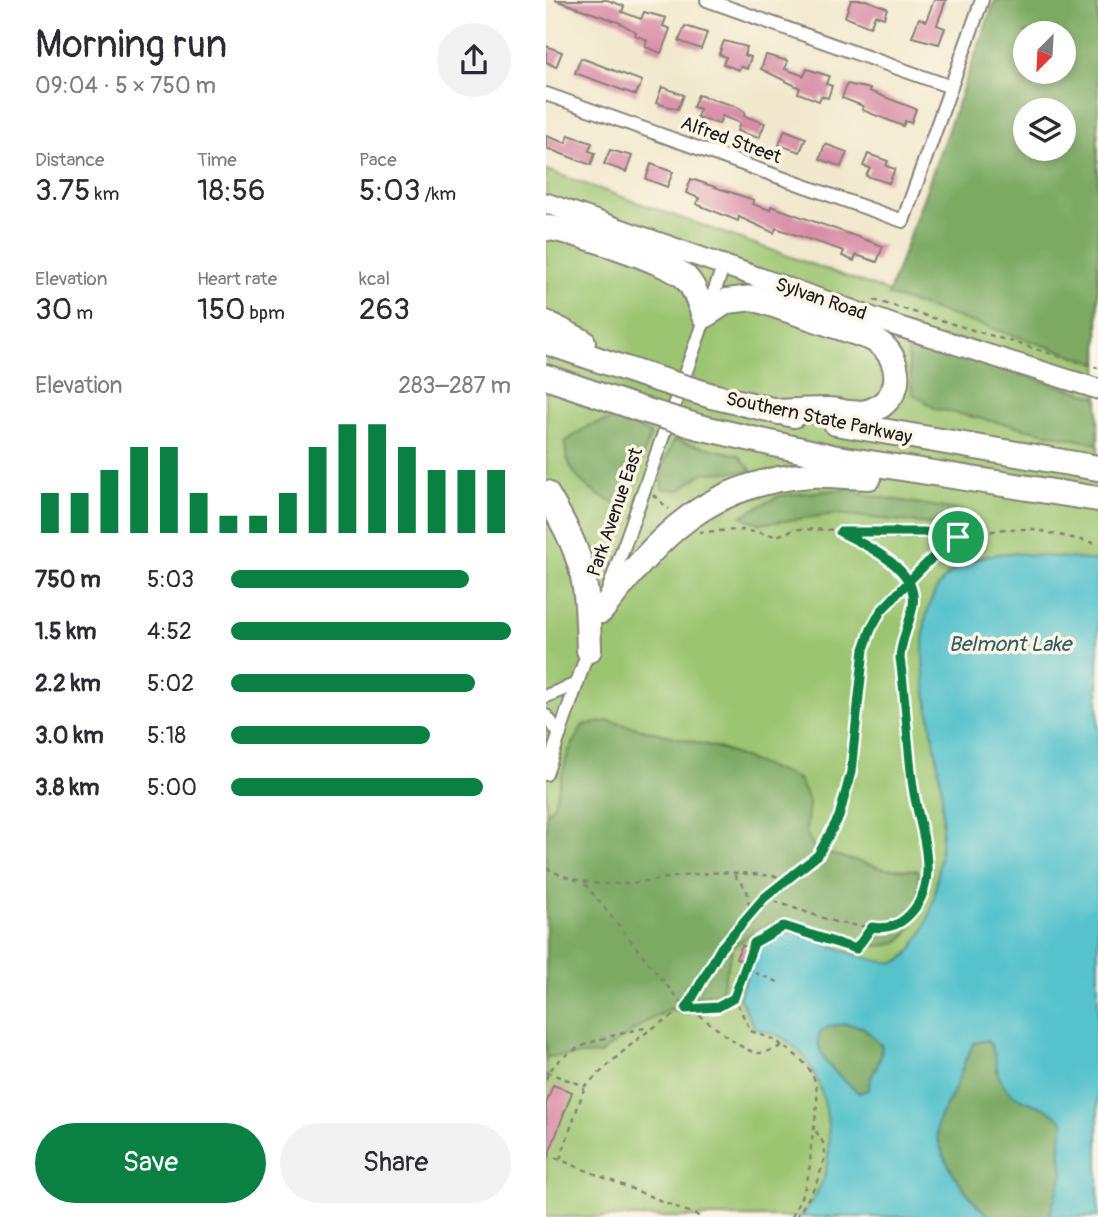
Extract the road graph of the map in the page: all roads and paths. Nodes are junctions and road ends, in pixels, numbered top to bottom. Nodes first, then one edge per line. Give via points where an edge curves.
1 (707, 0) edge
2 (982, 0) edge
3 (951, 87) junction
4 (546, 94) edge
5 (546, 203) edge
6 (546, 228) edge
7 (723, 264) junction
8 (704, 316) junction
9 (546, 323) edge
10 (546, 342) edge
11 (617, 367) junction
12 (546, 377) edge
13 (1098, 388) edge
14 (778, 412) junction
15 (1098, 468) edge
16 (944, 477) junction
17 (546, 493) edge
18 (1098, 499) edge
19 (695, 531) dead end
20 (840, 532) junction
21 (958, 537) junction
22 (1098, 544) edge
23 (910, 580) junction
24 (601, 611) junction
25 (589, 650) junction
26 (577, 684) junction
27 (546, 696) edge
28 (546, 716) edge
29 (560, 734) junction
30 (546, 774) edge
31 (546, 868) edge
32 (734, 875) junction
33 (791, 877) junction
34 (585, 884) junction
35 (764, 898) junction
36 (750, 914) junction
37 (872, 927) junction
38 (744, 969) junction
39 (778, 982) dead end
40 (734, 998) junction
41 (686, 1009) junction
42 (651, 1027) junction
43 (782, 1046) junction
44 (547, 1073) edge
45 (546, 1079) edge
46 (585, 1086) junction
47 (815, 1129) junction
48 (546, 1154) edge
49 (560, 1160) junction
50 (701, 1217) edge
51 (794, 1217) edge

1 - 3 street
2 - 3 street
3 - 4 street, Alfred Street via 903,221
5 - 7 street, Sylvan Road
6 - 8 highway via 677,271 694,290
7 - 8 street, Park Avenue East
7 - 13 street, Sylvan Road via 998,359
8 - 14 highway via 727,300 753,298 871,338 893,359 894,387 884,404 874,410 860,414
8 - 24 street, Park Avenue East
9 - 11 highway via 574,336
10 - 11 highway, Southern State Parkway
11 - 14 highway, Southern State Parkway, bridge
12 - 16 highway, Southern State Parkway, bridge via 699,427
14 - 15 highway, Southern State Parkway
16 - 18 highway, Southern State Parkway
16 - 24 highway via 811,475 742,490 703,507 673,528
17 - 25 highway via 580,556 587,592
19 - 20 path via 742,530 777,537 796,529
20 - 21 path via 923,532
20 - 23 path via 888,560
21 - 22 path via 1033,529
21 - 23 path
23 - 33 path via 881,611 864,649 851,772 839,817 818,855
23 - 37 path via 915,593 900,658 913,788 928,864 917,908 902,922 883,929
24 - 25 street, Park Avenue East
25 - 26 street, Park Avenue East
26 - 27 street
26 - 29 street, Park Avenue East
28 - 29 street
29 - 30 street, Park Avenue East
31 - 34 path
32 - 33 path
32 - 34 path
32 - 36 path via 747,890
33 - 35 path
34 - 41 path
35 - 36 path
35 - 37 path via 838,923
36 - 41 path via 721,948
37 - 38 path via 856,949 784,926 754,943
38 - 39 path
38 - 40 path
40 - 41 path via 718,1007
40 - 43 path via 751,1031
41 - 42 path
41 - 43 path via 702,1015 746,1049 761,1053
42 - 44 path via 582,1047
42 - 46 path
43 - 47 path via 804,1063 816,1083 819,1107
44 - 45 path
44 - 46 path
46 - 49 path
47 - 51 path via 805,1188
47 - 51 path via 824,1146 823,1160 817,1180
48 - 49 path
49 - 50 path

